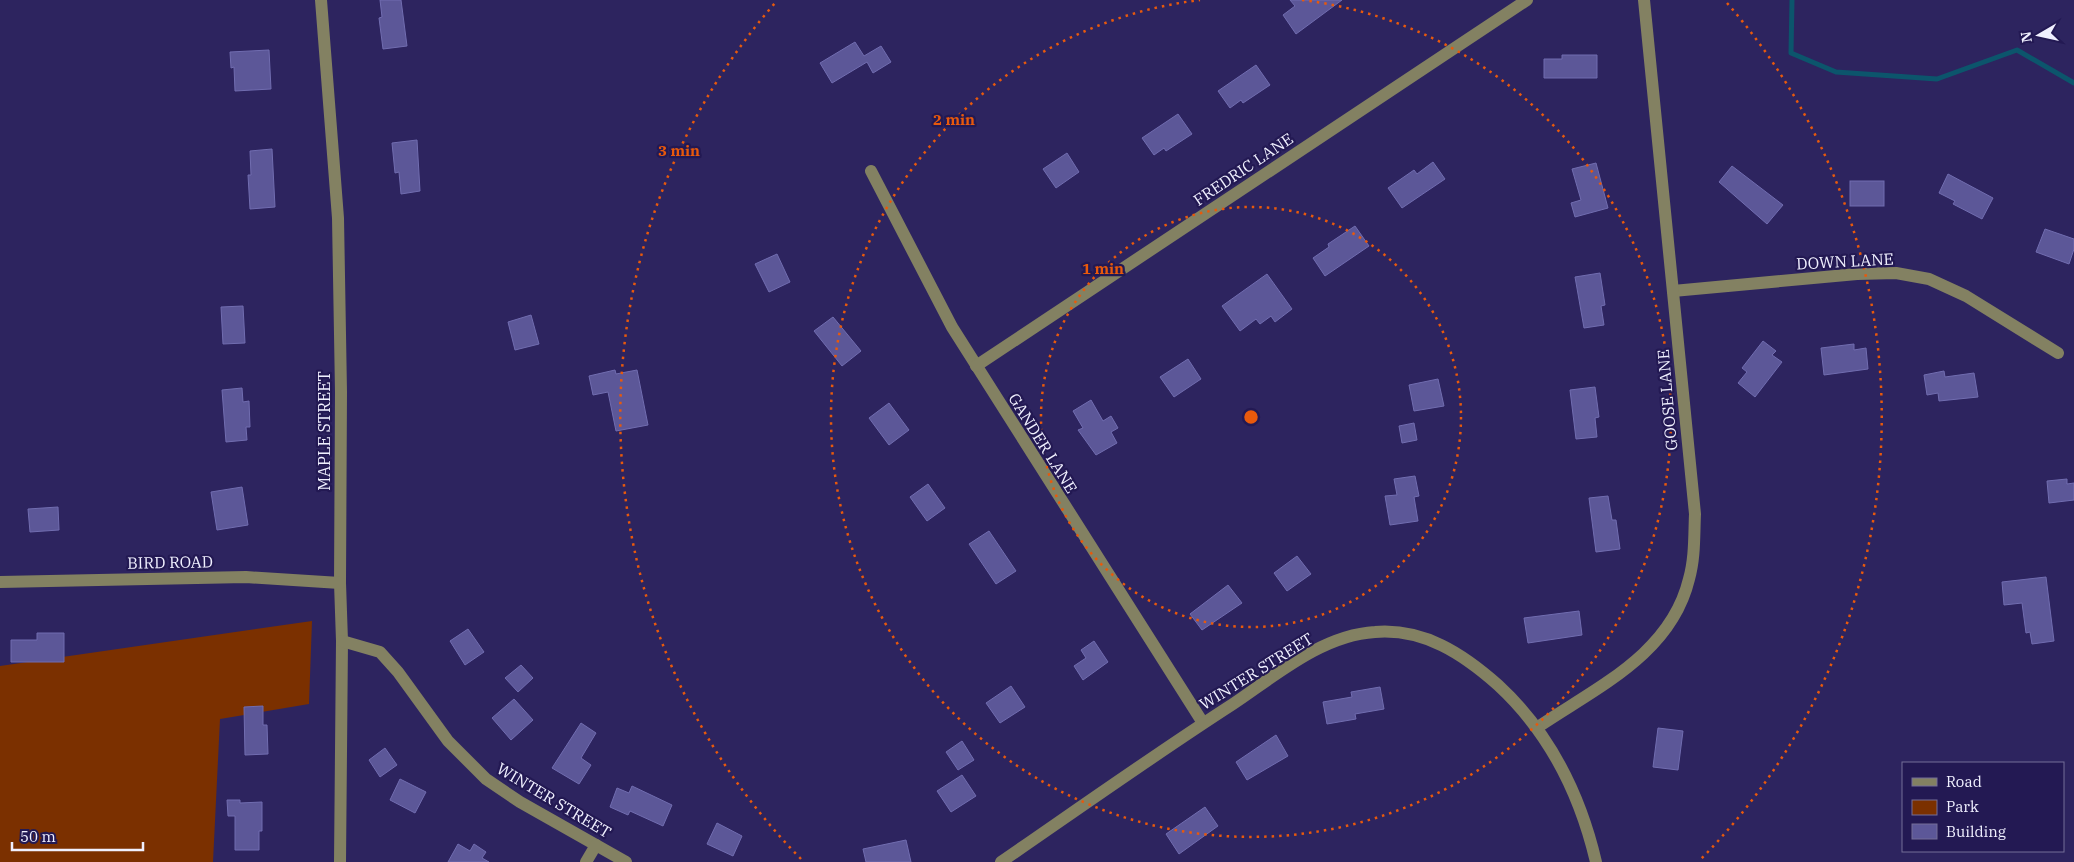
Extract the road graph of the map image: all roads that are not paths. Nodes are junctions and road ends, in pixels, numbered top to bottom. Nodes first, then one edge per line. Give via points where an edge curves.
1 (321, 0) edge
2 (1528, 0) edge
3 (1644, 0) edge
4 (871, 171) dead end
5 (1674, 292) junction
6 (2058, 353) dead end
7 (976, 366) junction
8 (0, 582) edge
9 (340, 583) junction
10 (342, 641) junction
11 (1203, 724) junction
12 (1538, 727) junction
13 (596, 845) junction
14 (340, 862) edge
15 (586, 862) edge
16 (626, 862) edge
17 (1001, 862) edge
18 (1596, 862) edge

1 - 9 street, MAPLE STREET via 338,218
2 - 7 street, FREDRIC LANE
3 - 5 street, GOOSE LANE
4 - 7 street, GANDER LANE via 952,327
5 - 6 street, DOWN LANE via 1896,273 1929,279 1966,296
5 - 12 street, GOOSE LANE via 1694,514 1690,578 1674,619 1659,640 1636,662
7 - 11 street, GANDER LANE
8 - 9 street, BIRD ROAD via 246,577
9 - 10 street, MAPLE STREET
10 - 13 street, WINTER STREET via 380,652 448,741 486,779
10 - 14 street, MAPLE STREET
11 - 12 street, WINTER STREET via 1310,654 1348,637 1390,632 1422,636 1450,649 1482,670
11 - 17 street, WINTER STREET
12 - 18 street, WINTER STREET via 1574,793
13 - 15 street
13 - 16 street, WINTER STREET

